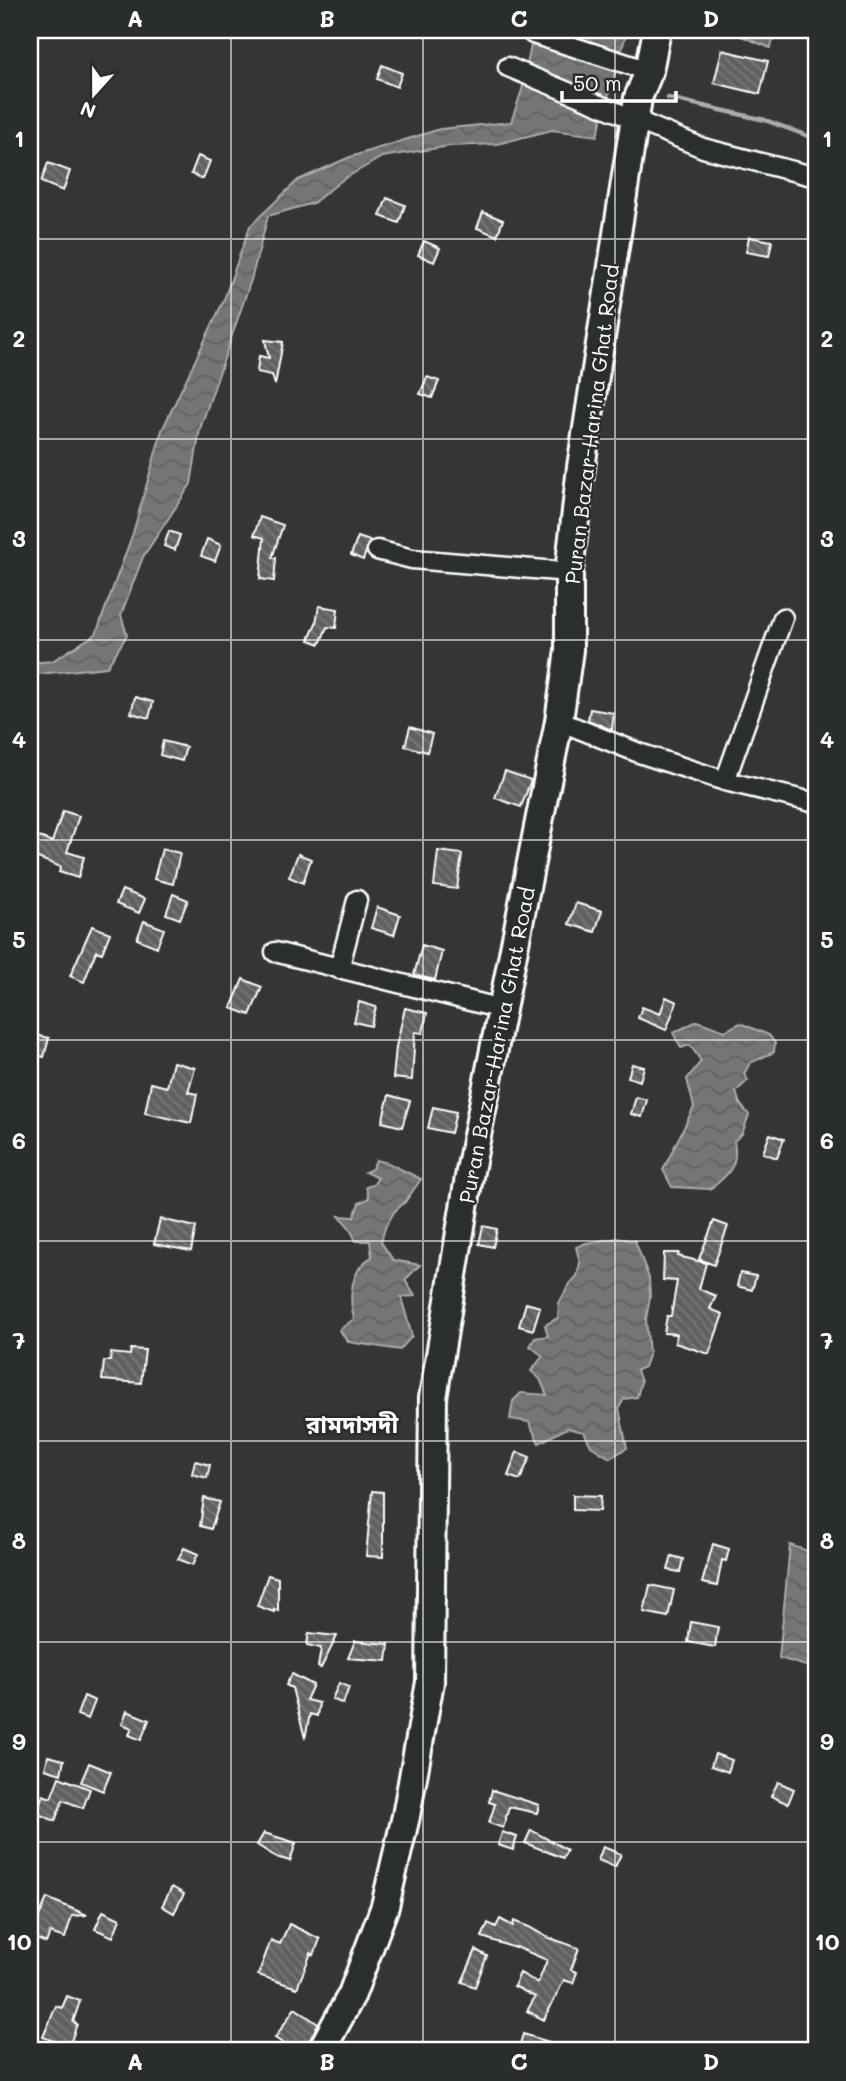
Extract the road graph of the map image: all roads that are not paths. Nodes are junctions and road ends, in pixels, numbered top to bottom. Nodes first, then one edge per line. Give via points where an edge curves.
1 (657, 30) edge
2 (533, 34) dead end
3 (508, 67) dead end
4 (649, 71) junction
5 (636, 118) junction
6 (816, 177) edge
7 (377, 550) dead end
8 (569, 572) junction
9 (783, 618) dead end
10 (559, 722) junction
11 (725, 781) junction
12 (816, 803) edge
13 (357, 900) dead end
14 (275, 952) dead end
15 (339, 968) junction
16 (502, 1009) junction
17 (321, 2051) edge

1 - 4 main road, Puran Bazar-Harina Ghat Road
2 - 4 street
3 - 5 street
4 - 5 main road, Puran Bazar-Harina Ghat Road
5 - 6 street via 703,148
5 - 8 main road, Puran Bazar-Harina Ghat Road
7 - 8 street via 412,559
8 - 10 main road, Puran Bazar-Harina Ghat Road via 569,650
9 - 11 street
10 - 11 street
10 - 16 main road, Puran Bazar-Harina Ghat Road
11 - 12 street
13 - 15 street
14 - 15 street
15 - 16 street
16 - 17 main road, Puran Bazar-Harina Ghat Road via 433,1398 430,1682 385,1906 352,1994

